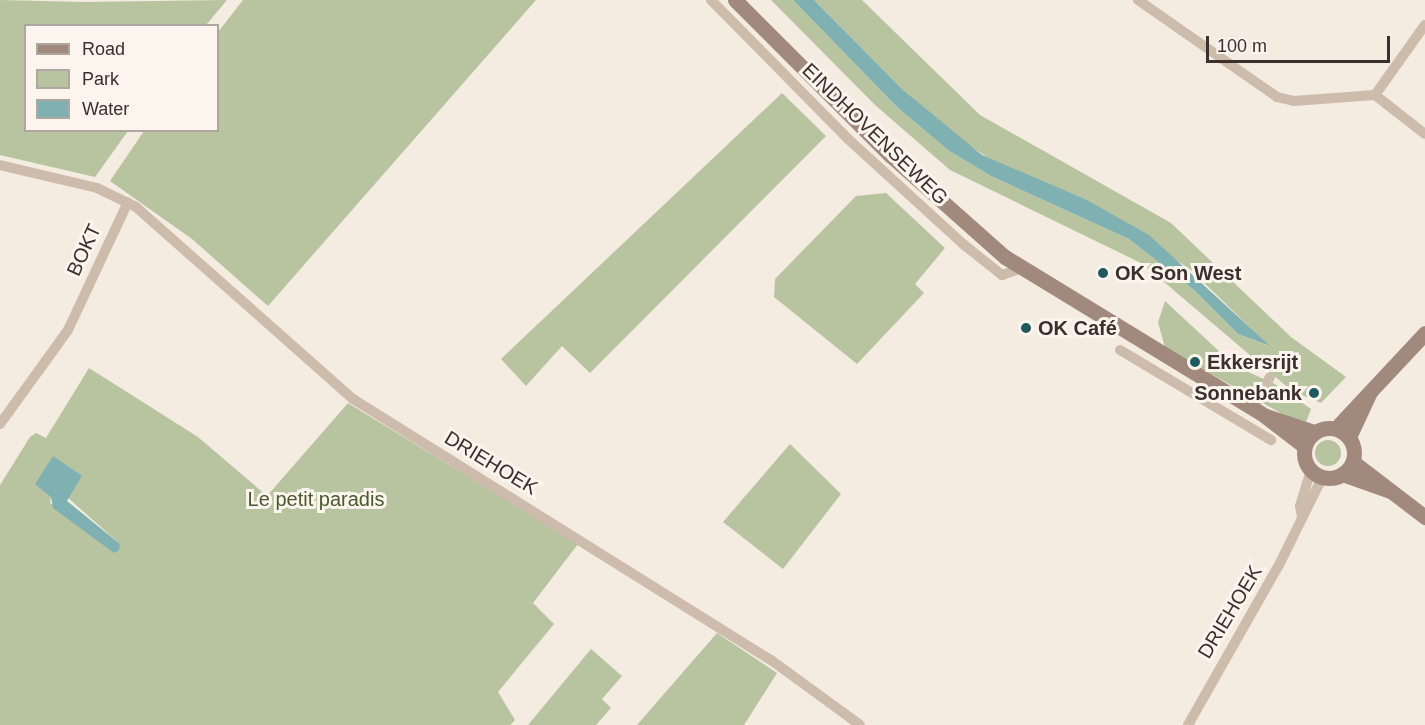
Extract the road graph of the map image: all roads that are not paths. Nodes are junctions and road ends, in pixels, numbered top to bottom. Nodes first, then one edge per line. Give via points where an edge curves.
1 (711, 0) edge
2 (735, 0) edge
3 (1138, 0) edge
4 (1425, 25) edge
5 (1375, 95) junction
6 (1425, 134) edge
7 (0, 165) edge
8 (128, 202) junction
9 (1022, 268) junction
10 (1425, 333) edge
11 (1120, 350) dead end
12 (1270, 378) dead end
13 (1370, 392) junction
14 (1217, 396) junction
15 (1259, 412) junction
16 (0, 424) edge
17 (1336, 428) junction
18 (1314, 432) junction
19 (1349, 437) junction
20 (1271, 440) dead end
21 (1305, 446) junction
22 (1353, 462) junction
23 (1316, 474) junction
24 (1342, 474) junction
25 (1390, 491) junction
26 (1425, 517) edge
27 (860, 725) edge
28 (1188, 725) edge

1 - 9 street, EINDHOVENSEWEG via 839,130 963,244 1002,275
2 - 9 main road, EINDHOVENSEWEG via 890,155 966,225
3 - 5 street via 1277,97 1294,101
4 - 5 street
5 - 6 street
7 - 8 street via 97,188
8 - 16 street, BOKT via 68,330
8 - 27 street, DRIEHOEK via 364,407 771,660
9 - 14 main road, EINDHOVENSEWEG
10 - 13 main road
11 - 14 street, EINDHOVENSEWEG
12 - 15 street
13 - 17 main road
13 - 19 main road
14 - 15 main road, EINDHOVENSEWEG
14 - 20 street, EINDHOVENSEWEG
15 - 18 main road, EINDHOVENSEWEG
15 - 21 main road, EINDHOVENSEWEG
17 - 18 main road
17 - 19 main road
18 - 21 main road
19 - 22 main road
21 - 23 main road
22 - 24 main road
22 - 25 main road
23 - 24 main road
23 - 28 street, DRIEHOEK via 1300,506 1302,518
24 - 25 main road
25 - 26 main road

